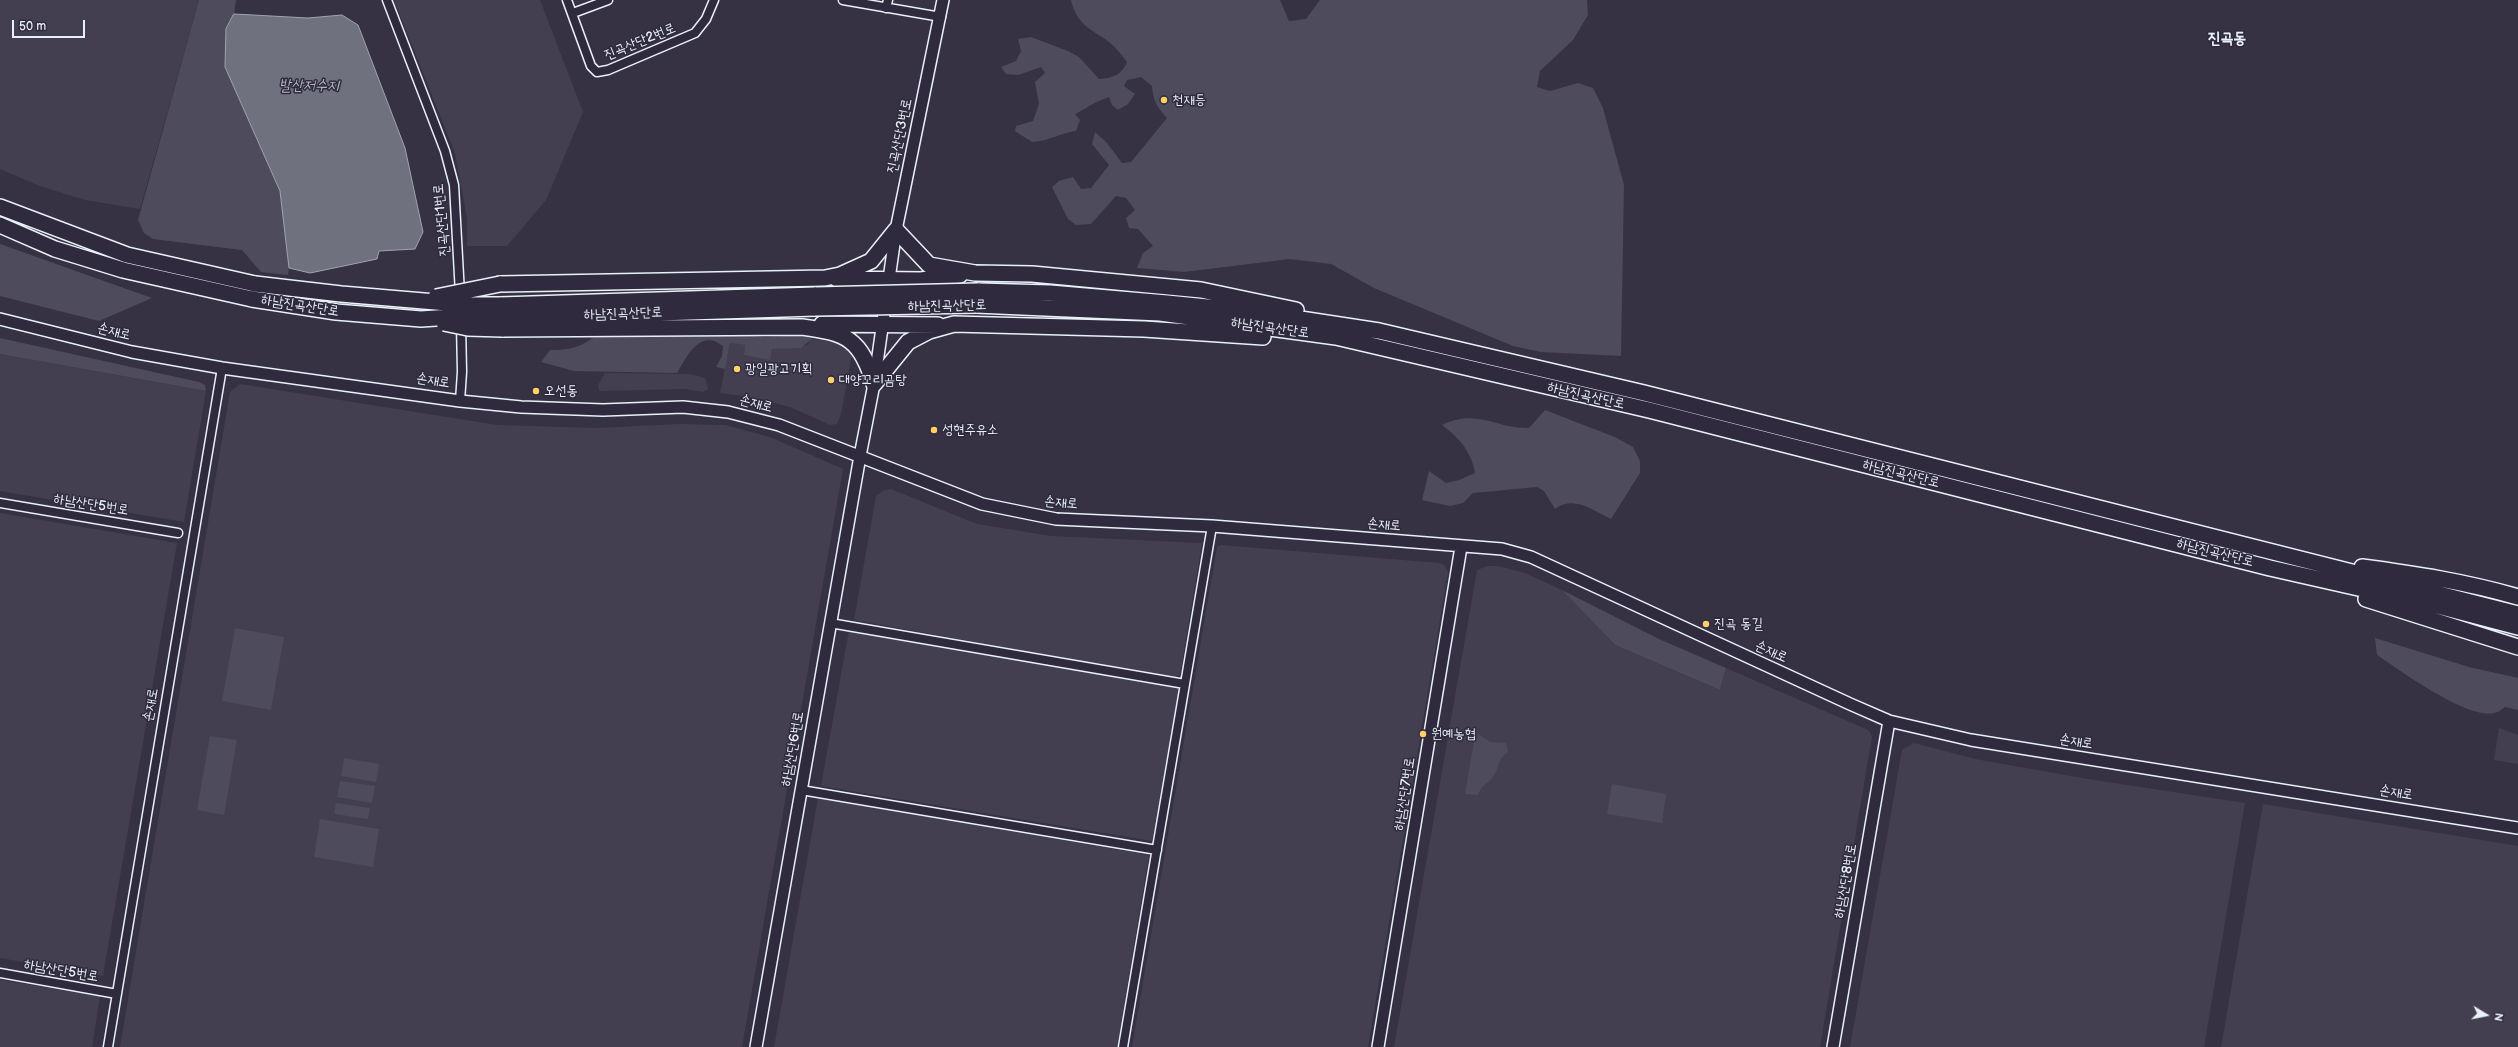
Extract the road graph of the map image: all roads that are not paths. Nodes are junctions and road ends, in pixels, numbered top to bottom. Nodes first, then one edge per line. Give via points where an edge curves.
1 (387, 0) edge
2 (567, 0) edge
3 (608, 0) edge
4 (714, 0) edge
5 (843, 0) edge
6 (943, 0) edge
7 (887, 4) edge
8 (573, 13) junction
9 (941, 17) junction
10 (0, 208) edge
11 (0, 225) edge
12 (896, 230) junction
13 (975, 273) junction
14 (825, 278) junction
15 (890, 280) junction
16 (977, 298) junction
17 (423, 299) junction
18 (501, 317) junction
19 (0, 319) edge
20 (954, 324) junction
21 (882, 326) junction
22 (802, 327) junction
23 (1379, 331) junction
24 (1379, 348) junction
25 (222, 368) junction
26 (874, 384) junction
27 (460, 401) junction
28 (860, 456) junction
29 (0, 503) edge
30 (1212, 526) junction
31 (178, 533) dead end
32 (1461, 546) junction
33 (2273, 561) junction
34 (2518, 597) edge
35 (2518, 614) edge
36 (830, 623) junction
37 (2518, 627) edge
38 (2518, 647) edge
39 (1185, 684) junction
40 (1889, 720) junction
41 (801, 790) junction
42 (2518, 828) edge
43 (1157, 850) junction
44 (0, 973) edge
45 (117, 994) junction
46 (108, 1047) edge
47 (756, 1047) edge
48 (1122, 1047) edge
49 (1378, 1047) edge
50 (1833, 1047) edge

1 - 27 street, 진곡산단1번로 via 445,151 454,186 462,341
2 - 8 street, 진곡산단2번로
3 - 8 street
4 - 8 street, 진곡산단2번로 via 706,19 695,33 608,70 597,72 591,66
5 - 7 street
6 - 9 main road, 진곡산단3번로
7 - 9 street
9 - 12 main road, 진곡산단3번로
10 - 17 highway, 하남진곡산단로, bridge via 127,255 255,284 341,294
11 - 18 highway, 하남진곡산단로, bridge via 55,249 123,270 252,299 336,312 421,319
12 - 13 highway via 929,265
12 - 14 highway via 871,261 840,275
12 - 15 main road, 진곡산단3번로
13 - 15 highway via 920,280
13 - 23 highway via 1032,274 1201,290 1355,323
14 - 15 highway
14 - 17 highway, bridge via 500,284
15 - 21 main road, 진곡산단3번로
16 - 18 highway, 하남진곡산단로, bridge via 816,301
16 - 23 highway, 하남진곡산단로 via 1050,294 1167,303 1248,311
16 - 24 highway, 하남진곡산단로 via 1160,313 1336,337
17 - 18 highway, 하남진곡산단로, bridge via 471,305
18 - 22 highway
19 - 25 main road, 손재로 via 132,352
20 - 21 highway
20 - 24 highway via 1152,329 1254,336 1335,348
20 - 26 highway via 928,331 908,342
21 - 22 highway via 827,323
21 - 26 main road, 진곡산단3번로
22 - 26 highway via 834,331 855,345 867,359
23 - 33 highway, 하남진곡산단로 via 1605,383 1925,464
24 - 33 highway, 하남진곡산단로 via 1649,410 1872,467
25 - 27 main road, 손재로
25 - 45 street, 손재로
26 - 28 main road, 하남산단6번로
27 - 28 main road, 손재로 via 521,407 603,410 683,407 728,412 779,425
28 - 30 main road, 손재로 via 982,504 1016,513 1056,519
28 - 36 main road, 하남산단6번로
29 - 31 street, 하남산단5번로
30 - 32 main road, 손재로
30 - 39 street
32 - 40 main road, 손재로 via 1502,549 1531,557 1735,653
32 - 49 main road, 하남산단7번로
33 - 34 highway via 2440,578
33 - 35 highway
33 - 37 highway, 하남진곡산단로
33 - 38 highway
36 - 39 street
36 - 41 main road, 하남산단6번로
39 - 43 street
40 - 42 main road, 손재로 via 1971,740
40 - 50 main road, 하남산단8번로
41 - 43 street
41 - 47 main road, 하남산단6번로
43 - 48 street
44 - 45 street, 하남산단5번로
45 - 46 street, 손재로

